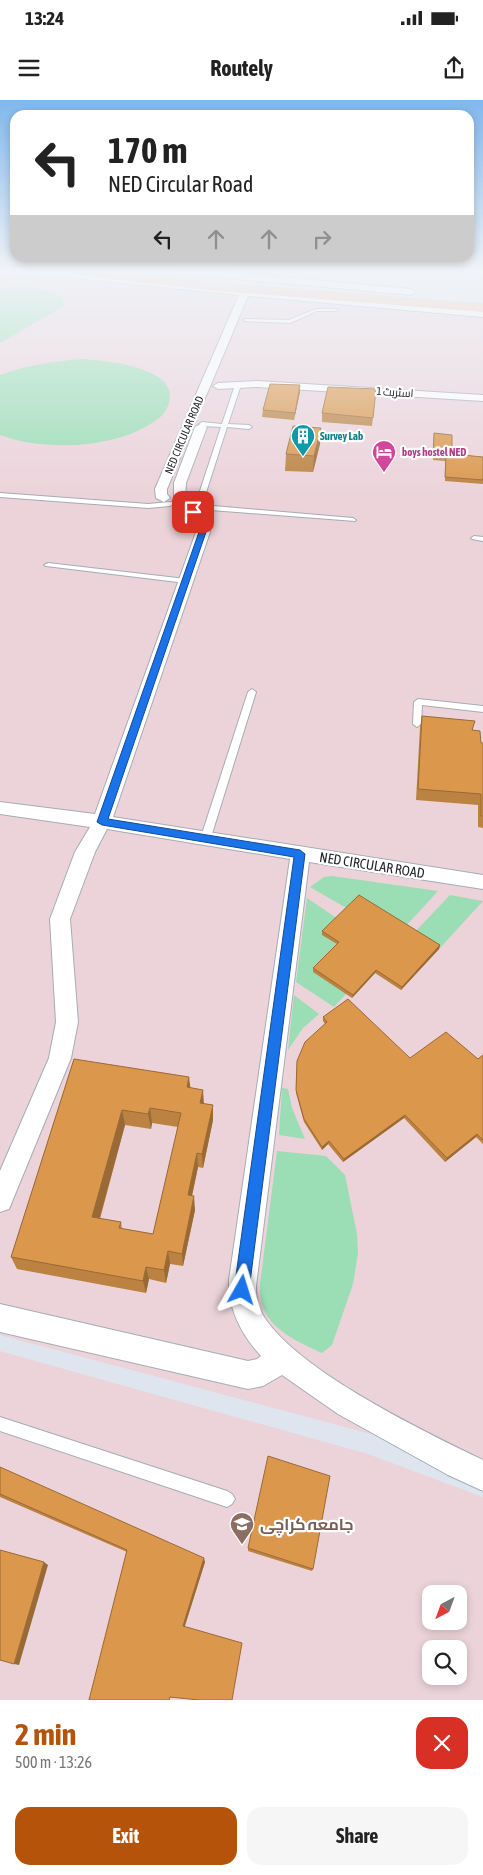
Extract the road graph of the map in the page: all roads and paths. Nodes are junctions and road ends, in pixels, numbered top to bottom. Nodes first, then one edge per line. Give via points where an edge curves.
1 (231, 346) edge
2 (234, 346) edge
3 (231, 353) dead end
4 (238, 385) junction
5 (218, 386) dead end
6 (483, 398) edge
7 (204, 420) joint
8 (224, 425) junction
9 (249, 427) dead end
10 (0, 489) edge
11 (0, 495) edge
12 (179, 503) junction
13 (353, 520) dead end
14 (474, 538) dead end
15 (483, 539) edge
16 (48, 565) dead end
17 (186, 581) junction
18 (252, 692) dead end
19 (483, 709) edge
20 (417, 724) dead end
21 (0, 808) edge
22 (102, 822) junction
23 (206, 837) junction
24 (300, 854) junction
25 (483, 882) edge
26 (0, 1200) edge
27 (0, 1318) edge
28 (281, 1355) junction
29 (0, 1424) edge
30 (483, 1476) edge
31 (226, 1499) dead end

1 - 12 street, NED CIRCULAR ROAD via 161,489 161,495
2 - 3 street
4 - 5 street, اسٹریٹ 1
4 - 6 street, اسٹریٹ 1
4 - 8 lane
7 - 8 lane
7 - 12 street, NED CIRCULAR ROAD via 180,483
8 - 9 lane
8 - 12 lane
10 - 12 lane
11 - 12 lane via 148,506
12 - 13 lane
12 - 17 street via 202,520 203,526
14 - 15 lane
16 - 17 lane
17 - 22 street
18 - 23 lane
19 - 20 lane via 418,702
21 - 22 street, NED CIRCULAR ROAD
22 - 23 street, NED CIRCULAR ROAD
22 - 26 street via 84,852 60,919 67,1022 60,1058
23 - 24 street, NED CIRCULAR ROAD
24 - 25 street, NED CIRCULAR ROAD
24 - 28 street via 242,1290 254,1325
27 - 28 street via 248,1375 270,1369
28 - 30 street via 332,1394
29 - 31 lane

